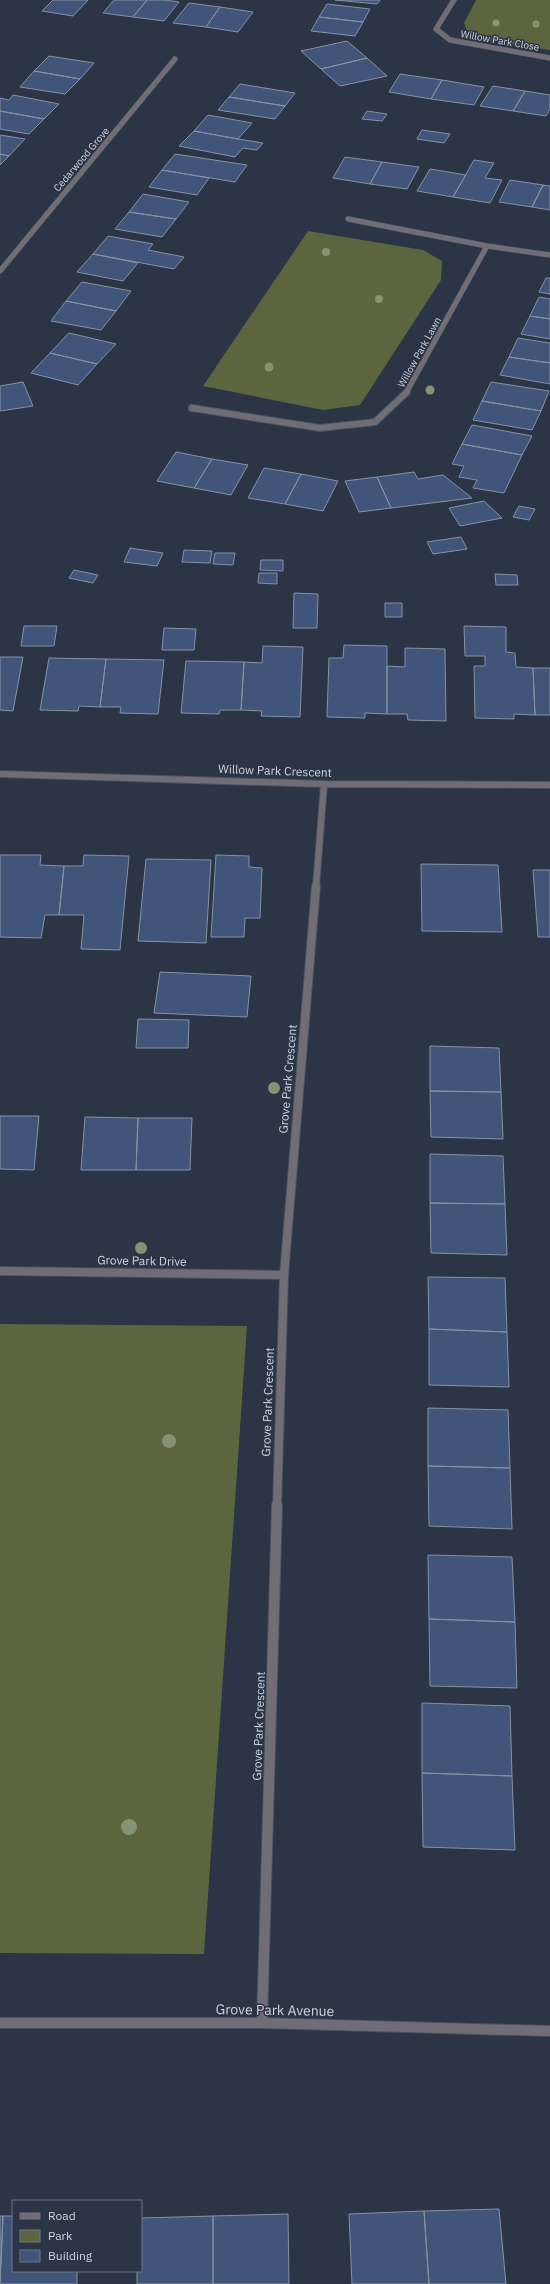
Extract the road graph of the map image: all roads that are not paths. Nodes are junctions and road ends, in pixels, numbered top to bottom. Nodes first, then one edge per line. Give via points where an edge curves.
1 (454, 0) edge
2 (550, 58) edge
3 (175, 59) dead end
4 (348, 219) dead end
5 (487, 246) junction
6 (550, 255) edge
7 (0, 271) edge
8 (192, 408) dead end
9 (0, 774) edge
10 (324, 784) junction
11 (550, 785) edge
12 (0, 1271) edge
13 (284, 1275) junction
14 (0, 2023) edge
15 (262, 2023) junction
16 (550, 2032) edge

1 - 2 street, Willow Park Close via 436,29 450,40
3 - 7 street, Cedarwood Grove
4 - 5 street
5 - 6 street
5 - 8 street, Willow Park Lawn via 410,390 375,422 320,428
9 - 10 street, Willow Park Crescent
10 - 11 street, Willow Park Crescent
10 - 13 street, Grove Park Crescent
12 - 13 street, Grove Park Drive
13 - 15 street, Grove Park Crescent
14 - 15 street, Grove Park Avenue
15 - 16 street, Grove Park Avenue

